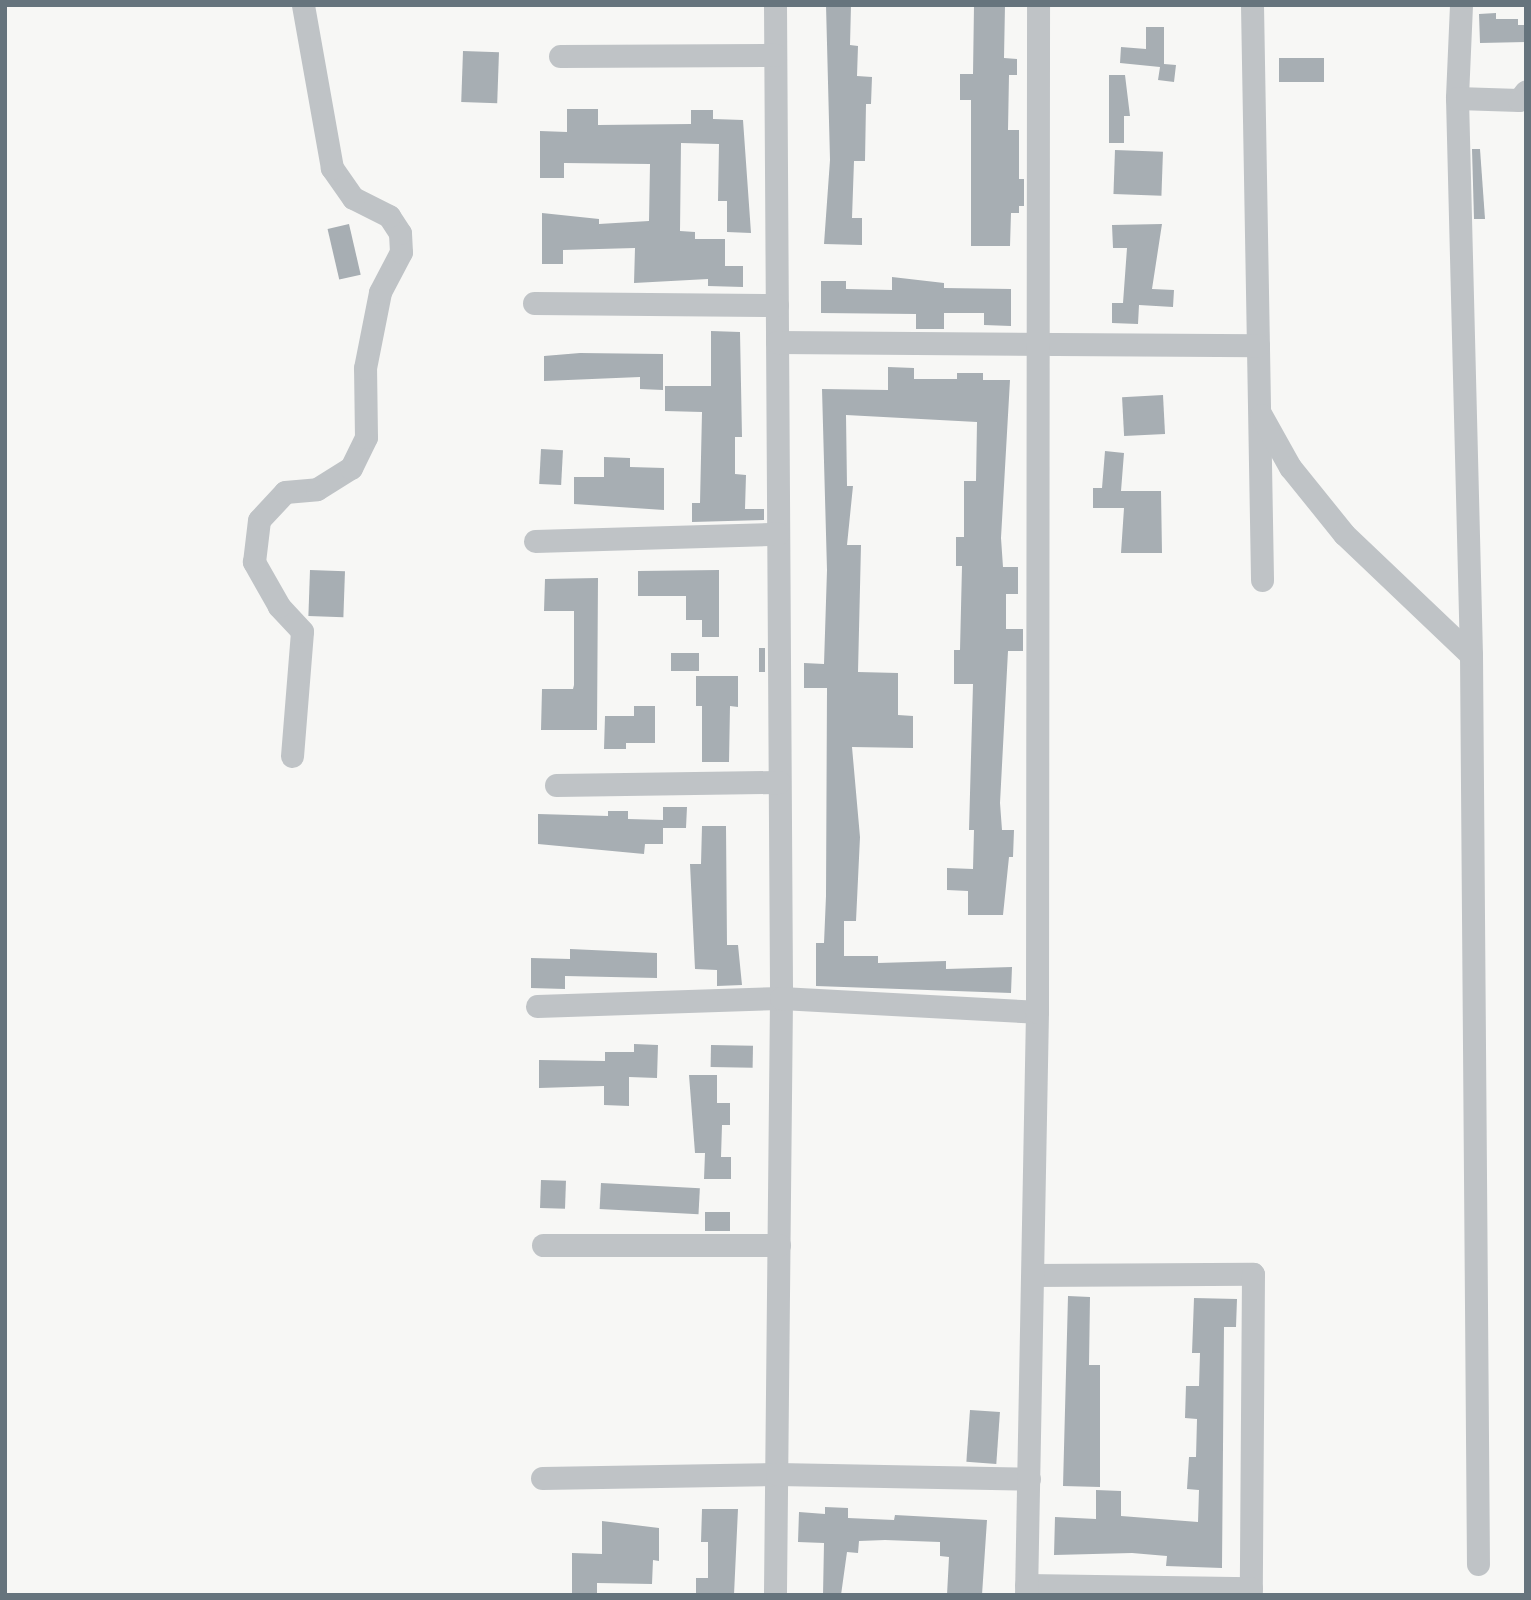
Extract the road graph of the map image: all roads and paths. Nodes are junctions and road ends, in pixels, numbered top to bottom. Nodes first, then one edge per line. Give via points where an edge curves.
1 (303, 5) edge
2 (775, 5) edge
3 (1038, 5) edge
4 (1252, 5) edge
5 (1461, 5) edge
6 (775, 55) junction
7 (561, 56) dead end
8 (1526, 91) edge
9 (1457, 97) junction
10 (534, 303) dead end
11 (777, 306) junction
12 (777, 342) junction
13 (1038, 344) junction
14 (1258, 345) junction
15 (1259, 412) junction
16 (778, 534) junction
17 (535, 541) dead end
18 (1262, 580) dead end
19 (1471, 655) junction
20 (292, 756) dead end
21 (779, 782) junction
22 (556, 785) dead end
23 (780, 998) junction
24 (537, 1006) dead end
25 (1037, 1012) junction
26 (543, 1245) dead end
27 (779, 1245) junction
28 (1033, 1275) junction
29 (776, 1474) junction
30 (542, 1478) dead end
31 (1029, 1479) junction
32 (1478, 1564) dead end
33 (1026, 1590) edge
34 (1251, 1591) edge
35 (775, 1595) edge

1 - 20 street via 332,168 352,198 389,216 400,233 401,252 380,292 365,368 366,438 351,468 317,489 285,492 259,520 254,562 279,606 302,631
2 - 6 street
3 - 13 street
4 - 14 street
5 - 9 street
6 - 7 street
6 - 11 street
8 - 9 street via 1519,100
9 - 19 street
10 - 11 street
11 - 12 street
12 - 13 street
12 - 16 street
13 - 14 street
13 - 25 street
14 - 15 street
15 - 18 street
15 - 19 street via 1290,467 1344,534
16 - 17 street
16 - 21 street
19 - 32 street
21 - 22 street
21 - 23 street
23 - 24 street
23 - 25 street
23 - 27 street
25 - 28 street
26 - 27 street
27 - 29 street
28 - 31 street
28 - 34 street via 1253,1274
29 - 30 street
29 - 31 street
29 - 35 street
31 - 33 street
33 - 34 street

